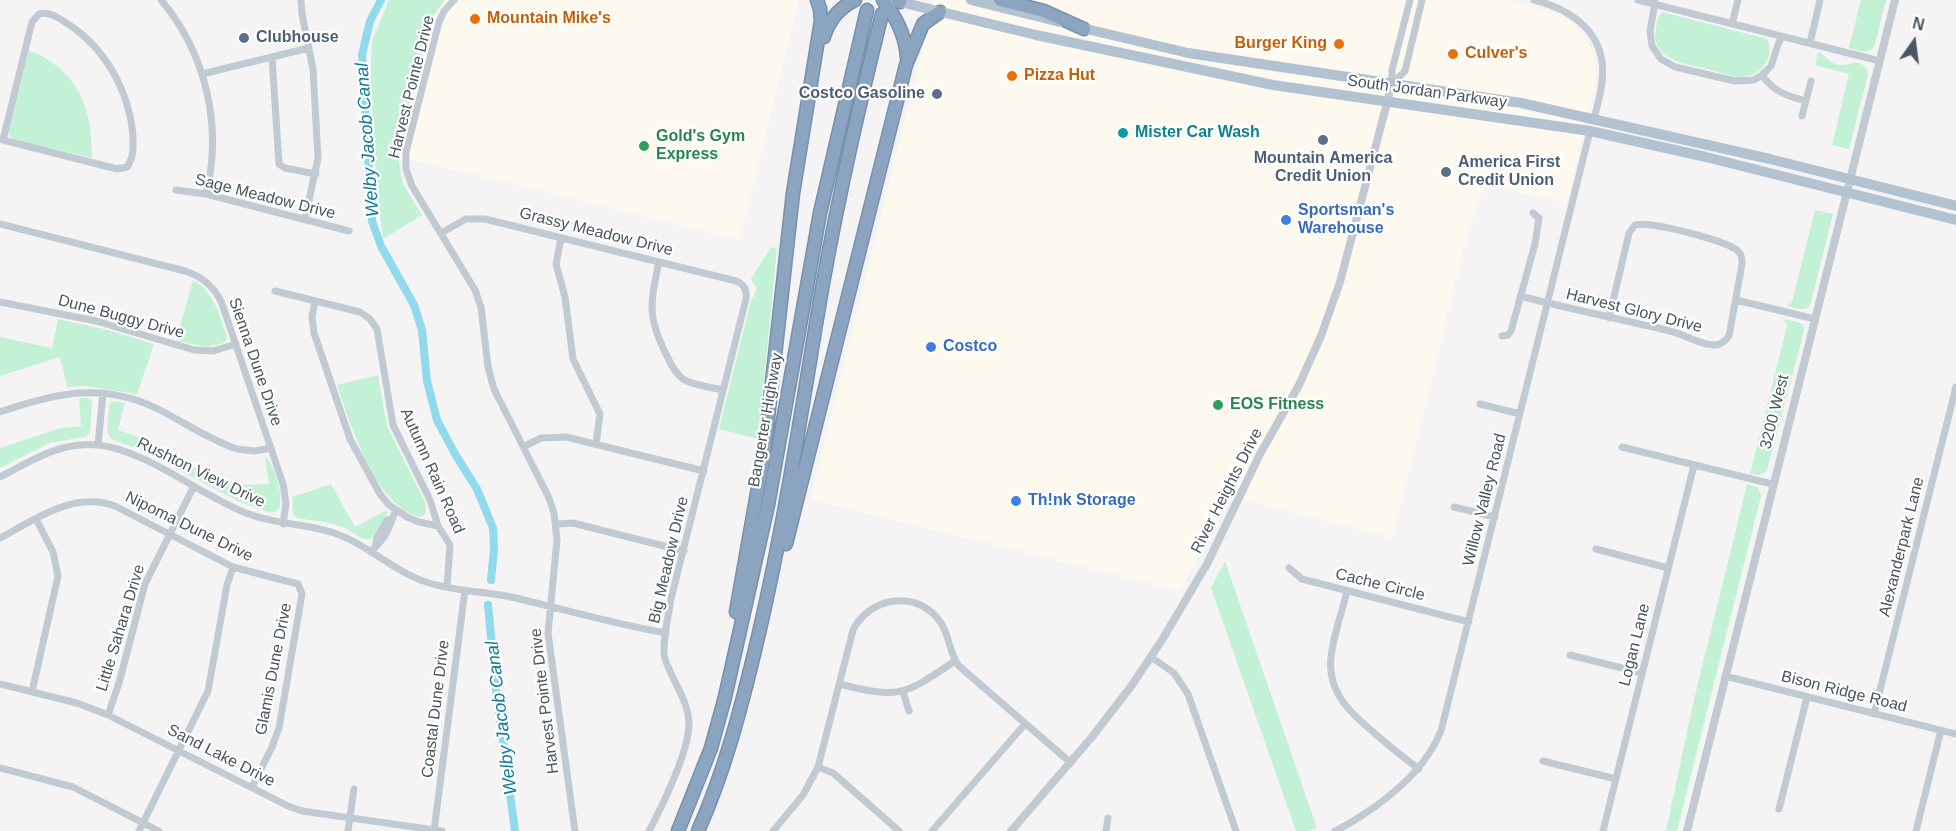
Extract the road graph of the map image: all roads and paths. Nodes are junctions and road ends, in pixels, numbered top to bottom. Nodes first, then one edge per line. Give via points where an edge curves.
1 (161, 0) edge
2 (301, 0) edge
3 (454, 0) edge
4 (817, 0) edge
5 (855, 0) edge
6 (883, 0) edge
7 (971, 0) edge
8 (1000, 0) edge
9 (1410, 0) edge
10 (1422, 0) edge
11 (1534, 0) edge
12 (1638, 0) edge
13 (1738, 0) edge
14 (1820, 0) edge
15 (1895, 0) edge
16 (896, 1) edge
17 (1655, 2) edge
18 (1557, 3) edge
19 (867, 10) dead end
20 (940, 12) junction
21 (882, 14) dead end
22 (1732, 24) junction
23 (1084, 29) junction
24 (1781, 36) junction
25 (1810, 43) junction
26 (309, 48) junction
27 (272, 57) junction
28 (1880, 61) junction
29 (906, 65) junction
30 (202, 74) junction
31 (1762, 75) junction
32 (812, 78) junction
33 (1811, 81) dead end
34 (1392, 84) junction
35 (1387, 101) junction
36 (1806, 101) junction
37 (1802, 116) dead end
38 (1594, 119) junction
39 (1590, 131) junction
40 (2, 140) edge
41 (316, 174) junction
42 (1851, 178) junction
43 (176, 190) dead end
44 (1848, 193) junction
45 (206, 194) junction
46 (1956, 206) edge
47 (1533, 213) dead end
48 (305, 219) junction
49 (1956, 220) edge
50 (0, 224) edge
51 (349, 231) dead end
52 (441, 233) junction
53 (561, 238) junction
54 (660, 262) junction
55 (744, 288) joint
56 (276, 291) dead end
57 (1520, 296) junction
58 (1736, 300) junction
59 (315, 301) junction
60 (0, 302) edge
61 (1548, 303) junction
62 (1609, 318) junction
63 (1815, 319) junction
64 (1502, 336) dead end
65 (236, 344) junction
66 (1956, 387) edge
67 (723, 390) junction
68 (103, 393) junction
69 (1480, 405) dead end
70 (0, 412) edge
71 (1520, 414) junction
72 (596, 444) junction
73 (98, 445) junction
74 (523, 447) junction
75 (1622, 447) dead end
76 (271, 448) junction
77 (1694, 465) junction
78 (704, 471) junction
79 (0, 477) edge
80 (1772, 484) junction
81 (194, 486) junction
82 (1454, 507) dead end
83 (396, 511) junction
84 (1495, 517) junction
85 (36, 519) junction
86 (283, 524) junction
87 (556, 524) junction
88 (438, 526) junction
89 (169, 534) junction
90 (0, 537) edge
91 (1596, 549) dead end
92 (684, 551) junction
93 (371, 552) junction
94 (233, 567) junction
95 (1289, 568) dead end
96 (1668, 568) junction
97 (300, 587) joint
98 (447, 587) junction
99 (465, 590) junction
100 (1347, 591) junction
101 (550, 606) junction
102 (1469, 622) junction
103 (666, 633) junction
104 (1570, 655) dead end
105 (1151, 657) junction
106 (955, 661) junction
107 (752, 664) junction
108 (1642, 673) junction
109 (1725, 676) junction
110 (0, 684) edge
111 (838, 684) junction
112 (32, 692) junction
113 (903, 692) junction
114 (725, 697) junction
115 (1807, 697) junction
116 (909, 711) dead end
117 (1874, 714) junction
118 (108, 715) junction
119 (1025, 724) junction
120 (1941, 730) junction
121 (1956, 734) edge
122 (180, 750) junction
123 (1543, 761) dead end
124 (1071, 763) junction
125 (818, 767) junction
126 (0, 768) edge
127 (1419, 769) junction
128 (1616, 779) junction
129 (252, 787) junction
130 (354, 789) dead end
131 (1779, 809) dead end
132 (1108, 818) dead end
133 (350, 819) junction
134 (143, 823) junction
135 (139, 831) edge
136 (159, 831) edge
137 (348, 831) edge
138 (437, 831) edge
139 (575, 831) edge
140 (649, 831) edge
141 (678, 831) edge
142 (698, 831) edge
143 (773, 831) edge
144 (899, 831) edge
145 (932, 831) edge
146 (1011, 831) edge
147 (1106, 831) edge
148 (1236, 831) edge
149 (1335, 831) edge
150 (1603, 831) edge
151 (1687, 831) edge
152 (1916, 831) edge

1 - 30 street via 184,34
2 - 26 street
3 - 52 street, Harvest Pointe Drive via 439,22 405,158 409,181
4 - 32 highway via 821,21
5 - 32 highway via 828,24
6 - 29 highway via 905,42
7 - 23 main road, South Jordan Parkway
8 - 23 highway via 1044,11
9 - 34 street, River Heights Drive
10 - 34 street, River Heights Drive via 1405,71
11 - 18 street
12 - 17 street
13 - 22 street
14 - 25 street
15 - 28 street, 3200 West
16 - 20 main road, South Jordan Parkway
17 - 22 street
17 - 31 street via 1651,41 1666,62 1735,81 1749,81
18 - 38 street via 1584,25 1598,48 1603,74
19 - 114 highway, Bangerter Highway via 820,213 768,505
20 - 29 highway via 922,24
20 - 35 main road, South Jordan Parkway via 1259,82
21 - 107 highway, Bangerter Highway via 839,195 782,529
22 - 24 street
23 - 34 main road, South Jordan Parkway via 1188,53
24 - 25 street
24 - 31 street via 1774,60
25 - 28 street
26 - 27 street
26 - 41 street
27 - 30 street
27 - 41 street via 279,164
28 - 42 street, 3200 West
29 - 107 highway via 800,492
30 - 45 street via 213,136
31 - 36 street via 1781,94
32 - 114 highway via 793,192 764,454
33 - 36 street
34 - 35 street, River Heights Drive
34 - 38 main road, South Jordan Parkway via 1502,99
35 - 39 main road, South Jordan Parkway
35 - 105 street, River Heights Drive via 1340,282 1314,352 1207,564
36 - 37 street
38 - 42 main road, South Jordan Parkway
39 - 44 main road, South Jordan Parkway
39 - 61 street, Willow Valley Road
40 - 40 street via 117,169 127,167 132,158 128,106 119,84 92,44 51,14 39,14 32,22
41 - 48 street
42 - 44 street, 3200 West
42 - 46 main road, South Jordan Parkway
43 - 45 street, Sage Meadow Drive
44 - 49 main road, South Jordan Parkway
44 - 63 street, 3200 West
45 - 48 street, Sage Meadow Drive
47 - 57 street via 1539,218 1537,237
48 - 51 street, Sage Meadow Drive
50 - 65 street, Sienna Dune Drive via 198,276 218,296
52 - 53 street, Grassy Meadow Drive via 466,219 481,218
52 - 74 street, Harvest Pointe Drive via 478,299 491,382
53 - 54 street, Grassy Meadow Drive
53 - 72 street via 556,264 565,297 573,359 599,410
54 - 55 street, Grassy Meadow Drive via 736,281
54 - 67 street via 651,306 657,337 680,377
55 - 67 street, Big Meadow Drive via 746,299
56 - 59 street, Autumn Rain Road
57 - 61 street, Harvest Glory Drive
57 - 64 street via 1511,331
58 - 62 street, Harvest Glory Drive via 1727,339 1715,345
58 - 62 street, Harvest Glory Drive via 1742,256 1735,249 1650,224 1635,225 1629,233
58 - 63 street
59 - 83 street via 313,327 348,433 382,497
59 - 88 street, Autumn Rain Road via 360,312 377,329 391,419 430,500
60 - 65 street, Dune Buggy Drive via 96,321 194,350 213,351
61 - 62 street, Harvest Glory Drive
61 - 71 street, Willow Valley Road
63 - 80 street, 3200 West
65 - 76 street, Sienna Dune Drive
66 - 117 street, Alexanderpark Lane
67 - 78 street, Big Meadow Drive
68 - 70 street via 49,396
68 - 73 street
68 - 76 street via 157,408 232,448
69 - 71 street
71 - 84 street, Willow Valley Road
72 - 74 street via 553,436
72 - 78 street
73 - 79 street, Rushton View Drive via 58,449
73 - 81 street, Rushton View Drive via 128,453
74 - 87 street, Harvest Pointe Drive via 552,503
75 - 77 street
76 - 86 street, Sienna Dune Drive via 286,496
77 - 80 street
77 - 96 street, Logan Lane
78 - 92 street, Big Meadow Drive
80 - 109 street, 3200 West
81 - 86 street, Rushton View Drive via 245,512
81 - 89 street, Little Sahara Drive
82 - 84 street
83 - 88 street
83 - 93 street
84 - 102 street, Willow Valley Road
85 - 89 street, Nipoma Dune Drive via 72,502 99,501
85 - 90 street, Nipoma Dune Drive
85 - 112 street via 53,552 58,576
86 - 93 street, Rushton View Drive via 334,532
87 - 92 street via 573,523
87 - 101 street, Harvest Pointe Drive
88 - 98 street, Autumn Rain Road via 450,545
89 - 94 street, Nipoma Dune Drive
89 - 118 street, Little Sahara Drive via 145,584
91 - 96 street
92 - 103 street, Big Meadow Drive
93 - 98 street, Rushton View Drive via 416,578
94 - 97 street, Nipoma Dune Drive
94 - 122 street via 208,692
95 - 100 street, Cache Circle via 1302,579
96 - 108 street, Logan Lane
97 - 129 street, Glamis Dune Drive via 302,594 279,728
98 - 99 street, Rushton View Drive
99 - 101 street, Rushton View Drive
99 - 138 street, Coastal Dune Drive
100 - 102 street, Cache Circle
100 - 127 street via 1330,666 1334,687 1350,713
101 - 103 street, Rushton View Drive
101 - 139 street, Harvest Pointe Drive via 548,639
102 - 127 street, Willow Valley Road via 1444,722
103 - 140 street, Big Meadow Drive via 664,656 686,709 688,729 670,785
104 - 108 street
105 - 124 street, River Heights Drive
105 - 148 street via 1174,673 1188,694
106 - 111 street via 936,617 912,602 890,601 871,608 858,621
106 - 113 street
106 - 119 street
107 - 142 highway, Bangerter Highway via 725,761
108 - 128 street, Logan Lane
109 - 115 street, Bison Ridge Road
109 - 151 street, 3200 West
110 - 112 street, Sand Lake Drive
111 - 113 street via 881,693
111 - 125 street
112 - 118 street, Sand Lake Drive
113 - 116 street
114 - 141 highway, Bangerter Highway via 711,748
115 - 117 street, Bison Ridge Road
115 - 131 street
117 - 120 street, Bison Ridge Road
118 - 122 street, Sand Lake Drive
119 - 124 street
119 - 145 street
120 - 121 street, Bison Ridge Road
120 - 152 street
122 - 129 street, Sand Lake Drive
122 - 134 street
123 - 128 street
124 - 146 street, River Heights Drive
125 - 143 street via 803,795
125 - 144 street via 833,773
126 - 134 street via 73,787
127 - 149 street, Willow Valley Road via 1355,821
128 - 150 street, Logan Lane
129 - 133 street, Sand Lake Drive via 302,811
130 - 133 street
132 - 147 street
133 - 137 street
133 - 138 street, Sand Lake Drive
134 - 135 street
134 - 136 street

